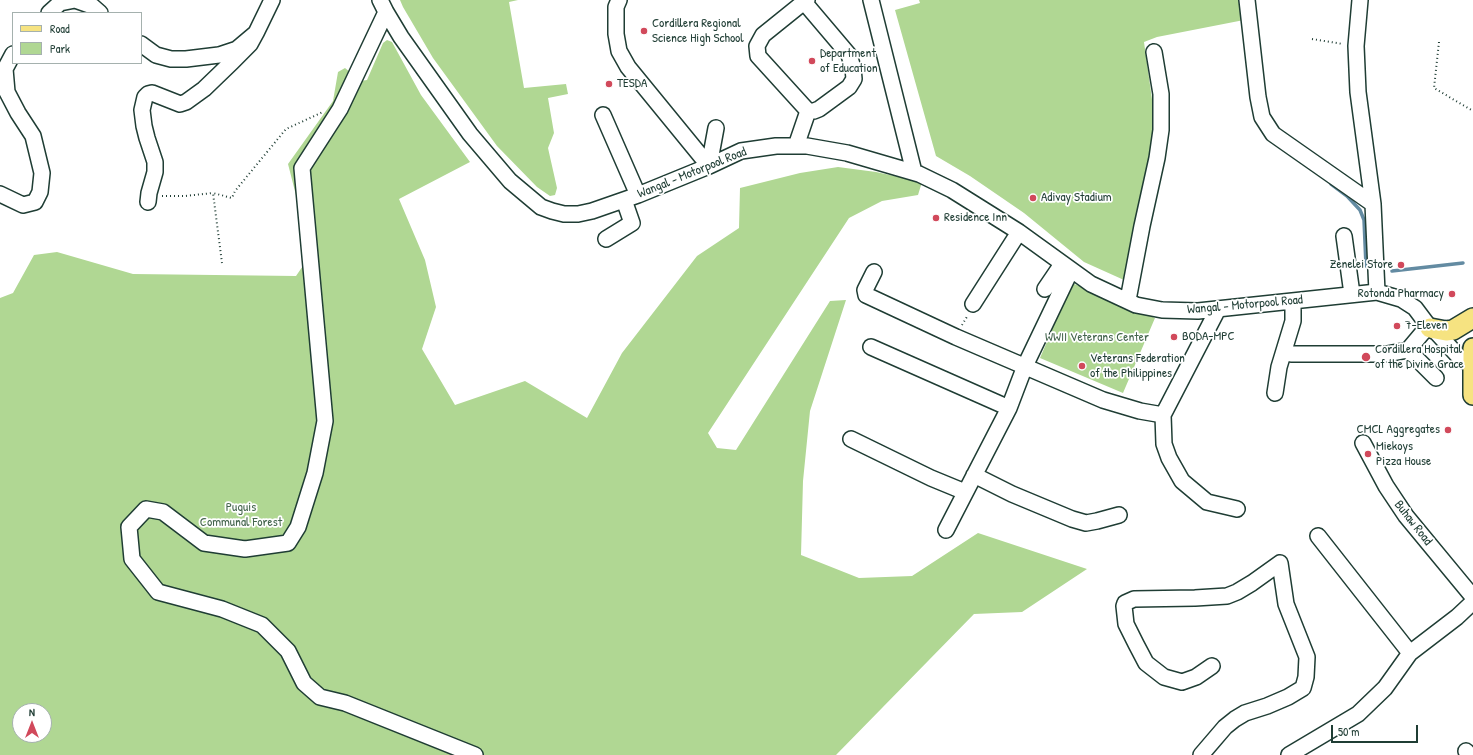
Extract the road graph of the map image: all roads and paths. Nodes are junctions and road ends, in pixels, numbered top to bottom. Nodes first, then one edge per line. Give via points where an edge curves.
1 (272, 0) edge
2 (619, 0) edge
3 (871, 0) edge
4 (1248, 0) edge
5 (1360, 0) edge
6 (806, 1) edge
7 (383, 6) edge
8 (49, 12) edge
9 (99, 12) edge
10 (256, 33) junction
11 (1312, 39) dead end
12 (1439, 42) dead end
13 (142, 45) edge
14 (1356, 46) junction
15 (1154, 52) dead end
16 (12, 56) edge
17 (340, 109) junction
18 (808, 111) junction
19 (1473, 111) edge
20 (603, 115) dead end
21 (716, 128) dead end
22 (796, 146) junction
23 (709, 166) junction
24 (914, 172) junction
25 (213, 193) junction
26 (0, 194) edge
27 (148, 198) joint
28 (631, 198) junction
29 (1373, 204) junction
30 (1019, 232) junction
31 (1344, 236) dead end
32 (606, 239) dead end
33 (222, 263) dead end
34 (1066, 267) junction
35 (874, 272) dead end
36 (1045, 289) dead end
37 (1377, 292) junction
38 (1352, 294) junction
39 (1128, 300) junction
40 (1294, 301) junction
41 (973, 304) joint
42 (1218, 309) junction
43 (1473, 318) edge
44 (1430, 328) junction
45 (956, 337) junction
46 (871, 347) dead end
47 (1408, 350) junction
48 (1291, 354) dead end
49 (1472, 357) edge
50 (1025, 366) junction
51 (1436, 378) dead end
52 (1275, 394) dead end
53 (1473, 395) edge
54 (1009, 408) junction
55 (1163, 415) junction
56 (851, 439) dead end
57 (1363, 443) dead end
58 (974, 475) junction
59 (965, 492) junction
60 (1237, 509) dead end
61 (1119, 515) dead end
62 (946, 530) dead end
63 (1318, 536) dead end
64 (1473, 597) edge
65 (1473, 602) edge
66 (1410, 653) junction
67 (1212, 666) dead end
68 (475, 755) edge
69 (1201, 755) edge
70 (1289, 755) edge

1 - 10 street
2 - 23 street via 616,7 616,34 619,51 628,67
3 - 24 street
4 - 29 street via 1262,117 1273,134
5 - 14 street
6 - 18 street via 763,35 757,46 758,56
6 - 18 street via 849,55 854,79 849,87 819,110
7 - 17 street
7 - 28 street, Wangal - Motorpool Road via 424,71 470,134 510,181 541,207 564,214 578,214
8 - 9 street via 60,3 75,0 92,6
10 - 13 street via 237,49 219,55 186,59 156,55
10 - 27 street via 250,44 232,62 204,89 186,102 180,104 152,93 145,97 142,110 144,126 155,162
11 - 14 path
12 - 19 path via 1434,88
14 - 29 street via 1358,92
15 - 39 street via 1161,94 1161,130
16 - 26 street via 5,69 7,92 33,136 42,173 40,192 35,202 23,205
17 - 25 path via 320,112 286,129 232,198
17 - 68 street via 302,168 325,421 315,473 298,527 288,543 245,549 204,543 163,512 146,509 129,527 132,559 158,592 222,609 262,624 288,651 304,683 320,697 345,704
18 - 22 street
20 - 28 street
21 - 23 street
22 - 23 street, Wangal - Motorpool Road via 741,151
22 - 24 street, Wangal - Motorpool Road via 847,153
23 - 28 street, Wangal - Motorpool Road
24 - 30 street, Wangal - Motorpool Road via 952,190
25 - 27 path
25 - 33 path
28 - 32 street via 632,223
29 - 37 street
30 - 34 street, Wangal - Motorpool Road
30 - 41 street
31 - 38 street
34 - 36 street
34 - 39 street, Wangal - Motorpool Road via 1091,284
34 - 50 street
35 - 45 street via 865,290 866,295
37 - 38 street, Wangal - Motorpool Road
37 - 44 street, Wangal - Motorpool Road via 1401,299 1415,308
38 - 40 street, Wangal - Motorpool Road
39 - 42 street, Wangal - Motorpool Road via 1136,305 1162,310 1198,312
40 - 42 street, Wangal - Motorpool Road
40 - 52 street via 1293,321 1279,366
41 - 45 path
42 - 55 street
43 - 44 main road via 1453,330
44 - 47 street via 1424,331
44 - 49 street, Wangal - Motorpool Road via 1460,358
45 - 50 street
46 - 54 street
47 - 48 street via 1387,354
47 - 51 street
49 - 53 main road
50 - 54 street
50 - 55 street via 1103,400
54 - 58 street
55 - 60 street via 1164,444 1182,481 1207,502
56 - 59 street
57 - 64 street, Buhaw Road via 1386,486 1406,516
58 - 59 street
58 - 61 street via 1012,494 1086,523
59 - 62 street
63 - 66 street
65 - 66 street
66 - 70 street via 1385,688 1358,714
67 - 69 street via 1196,677 1182,682 1164,677 1146,663 1126,624 1125,603 1134,599 1227,596 1252,583 1280,562 1286,604 1307,657 1303,688 1235,719

